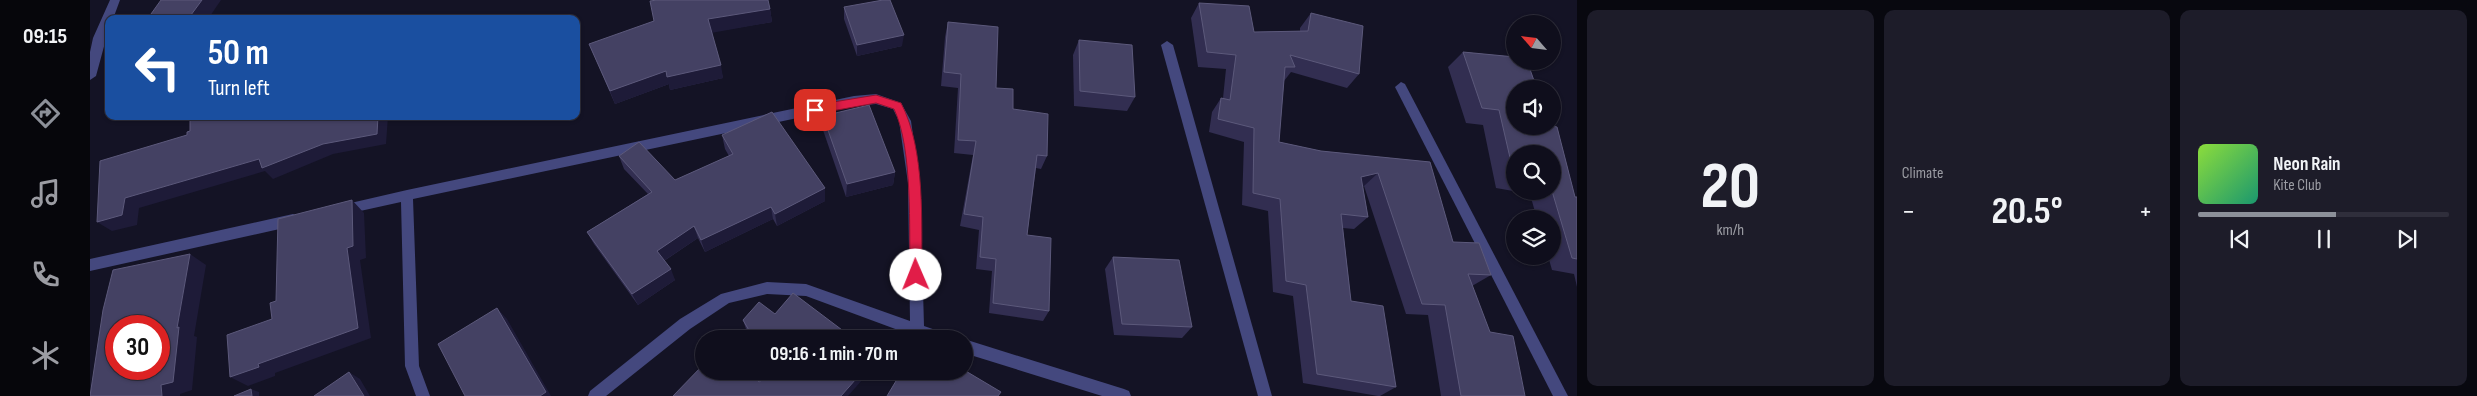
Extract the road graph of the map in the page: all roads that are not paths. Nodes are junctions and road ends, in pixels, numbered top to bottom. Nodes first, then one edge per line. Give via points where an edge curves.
1 (115, 0) edge
2 (109, 15) edge
3 (105, 24) edge
4 (1167, 45) dead end
5 (90, 76) edge
6 (1401, 87) dead end
7 (407, 195) junction
8 (330, 212) edge
9 (302, 218) edge
10 (90, 265) edge
11 (915, 330) edge
12 (917, 330) edge
13 (973, 349) edge
14 (423, 396) edge
15 (595, 396) edge
16 (1124, 396) edge
17 (1265, 396) edge
18 (1561, 396) edge

1 - 2 street
3 - 5 street
4 - 17 street
6 - 18 street
7 - 8 street
7 - 12 street via 876,99 897,106 905,121 914,183
7 - 14 street via 412,366
9 - 10 street
11 - 15 street via 806,290 767,288 726,298 685,324
13 - 16 street

